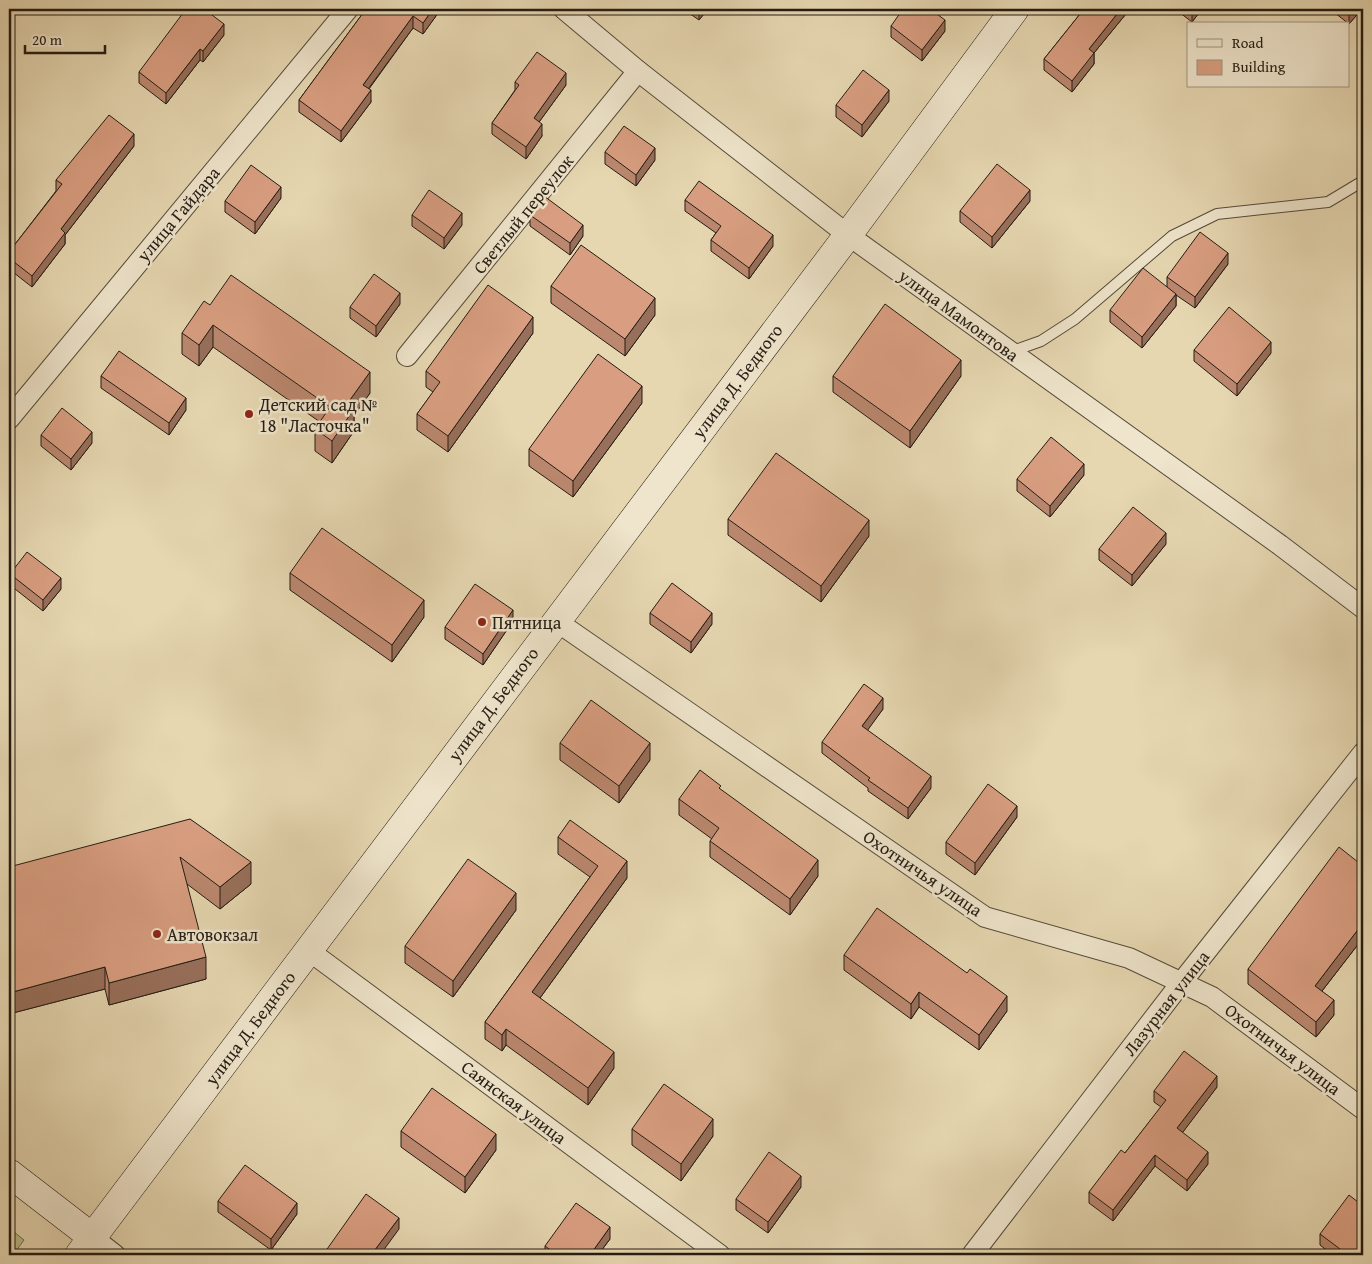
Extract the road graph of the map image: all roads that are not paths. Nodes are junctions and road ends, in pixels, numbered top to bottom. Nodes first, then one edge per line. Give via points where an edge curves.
1 (348, 9) edge
2 (564, 9) edge
3 (1015, 9) edge
4 (638, 71) junction
5 (1363, 181) edge
6 (848, 235) junction
7 (1010, 352) junction
8 (407, 356) dead end
9 (9, 419) edge
10 (1363, 608) edge
11 (556, 621) junction
12 (1363, 753) edge
13 (308, 950) junction
14 (1181, 983) junction
15 (1363, 1109) edge
16 (9, 1173) edge
17 (86, 1246) edge
18 (115, 1255) edge
19 (720, 1255) edge
20 (972, 1255) edge

1 - 9 street, улица Гайдара
2 - 4 street, улица Мамонтова
3 - 6 street, улица Д. Бедного
4 - 6 street, улица Мамонтова
4 - 8 street, Светлый переулок
5 - 7 lane via 1328,202 1217,214 1172,236 1075,319 1041,341
6 - 7 street, улица Мамонтова
6 - 11 street, улица Д. Бедного
7 - 10 street, улица Мамонтова
11 - 13 street, улица Д. Бедного
11 - 14 street, Охотничья улица via 986,917 1129,958
12 - 14 street, Лазурная улица
13 - 17 street, улица Д. Бедного
13 - 19 street, Саянская улица
14 - 15 street, Охотничья улица via 1212,997
14 - 20 street, Лазурная улица
16 - 17 street
17 - 18 street

